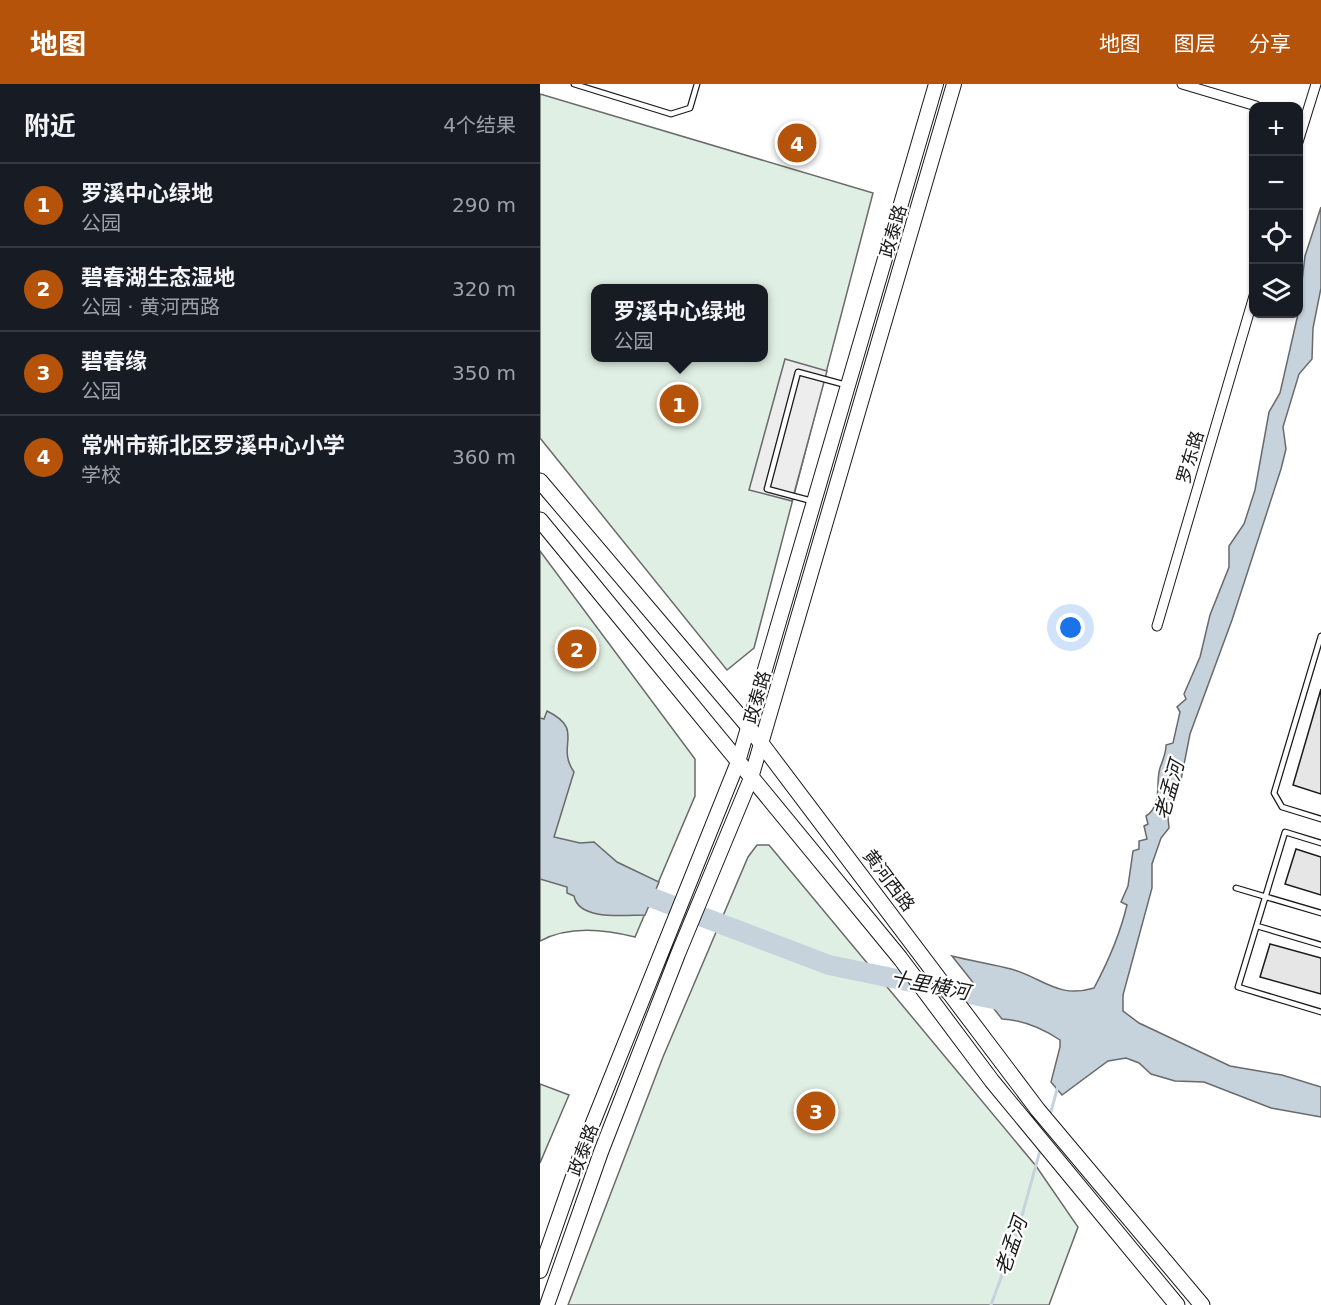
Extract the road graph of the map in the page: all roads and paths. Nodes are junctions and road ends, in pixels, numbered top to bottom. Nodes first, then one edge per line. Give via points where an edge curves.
1 (574, 84) edge
2 (697, 84) edge
3 (936, 84) edge
4 (954, 84) edge
5 (1182, 84) edge
6 (1316, 84) edge
7 (1249, 104) edge
8 (1303, 117) edge
9 (1249, 313) edge
10 (848, 385) junction
11 (540, 481) edge
12 (814, 502) junction
13 (540, 520) edge
14 (1157, 626) dead end
15 (1321, 636) edge
16 (748, 726) junction
17 (762, 744) junction
18 (738, 762) junction
19 (751, 778) junction
20 (1321, 819) edge
21 (1321, 843) edge
22 (1236, 888) dead end
23 (1266, 897) junction
24 (1321, 913) edge
25 (1257, 926) junction
26 (1321, 945) edge
27 (1321, 1012) edge
28 (540, 1271) edge
29 (547, 1305) edge
30 (1177, 1305) edge
31 (1202, 1305) edge

1 - 2 lane via 671,114 690,108
3 - 10 main road, 政泰路
4 - 17 main road, 政泰路
5 - 7 street
6 - 8 street
9 - 14 street, 罗东路
10 - 12 main road, 政泰路
10 - 12 lane via 798,372 767,489
11 - 16 main road, 黄河西路
12 - 16 main road, 政泰路
13 - 18 main road
15 - 20 lane via 1274,793 1282,807
16 - 17 main road, 黄河西路
16 - 18 main road, 政泰路
17 - 19 main road, 政泰路
17 - 31 main road, 黄河西路 via 1038,1110
18 - 19 main road
18 - 28 main road, 政泰路 via 584,1145
19 - 29 main road, 政泰路 via 601,1152
19 - 30 main road via 900,958 1034,1133
21 - 23 lane via 1285,832
22 - 23 lane
23 - 24 lane
23 - 25 lane
25 - 26 lane
25 - 27 lane via 1238,987

